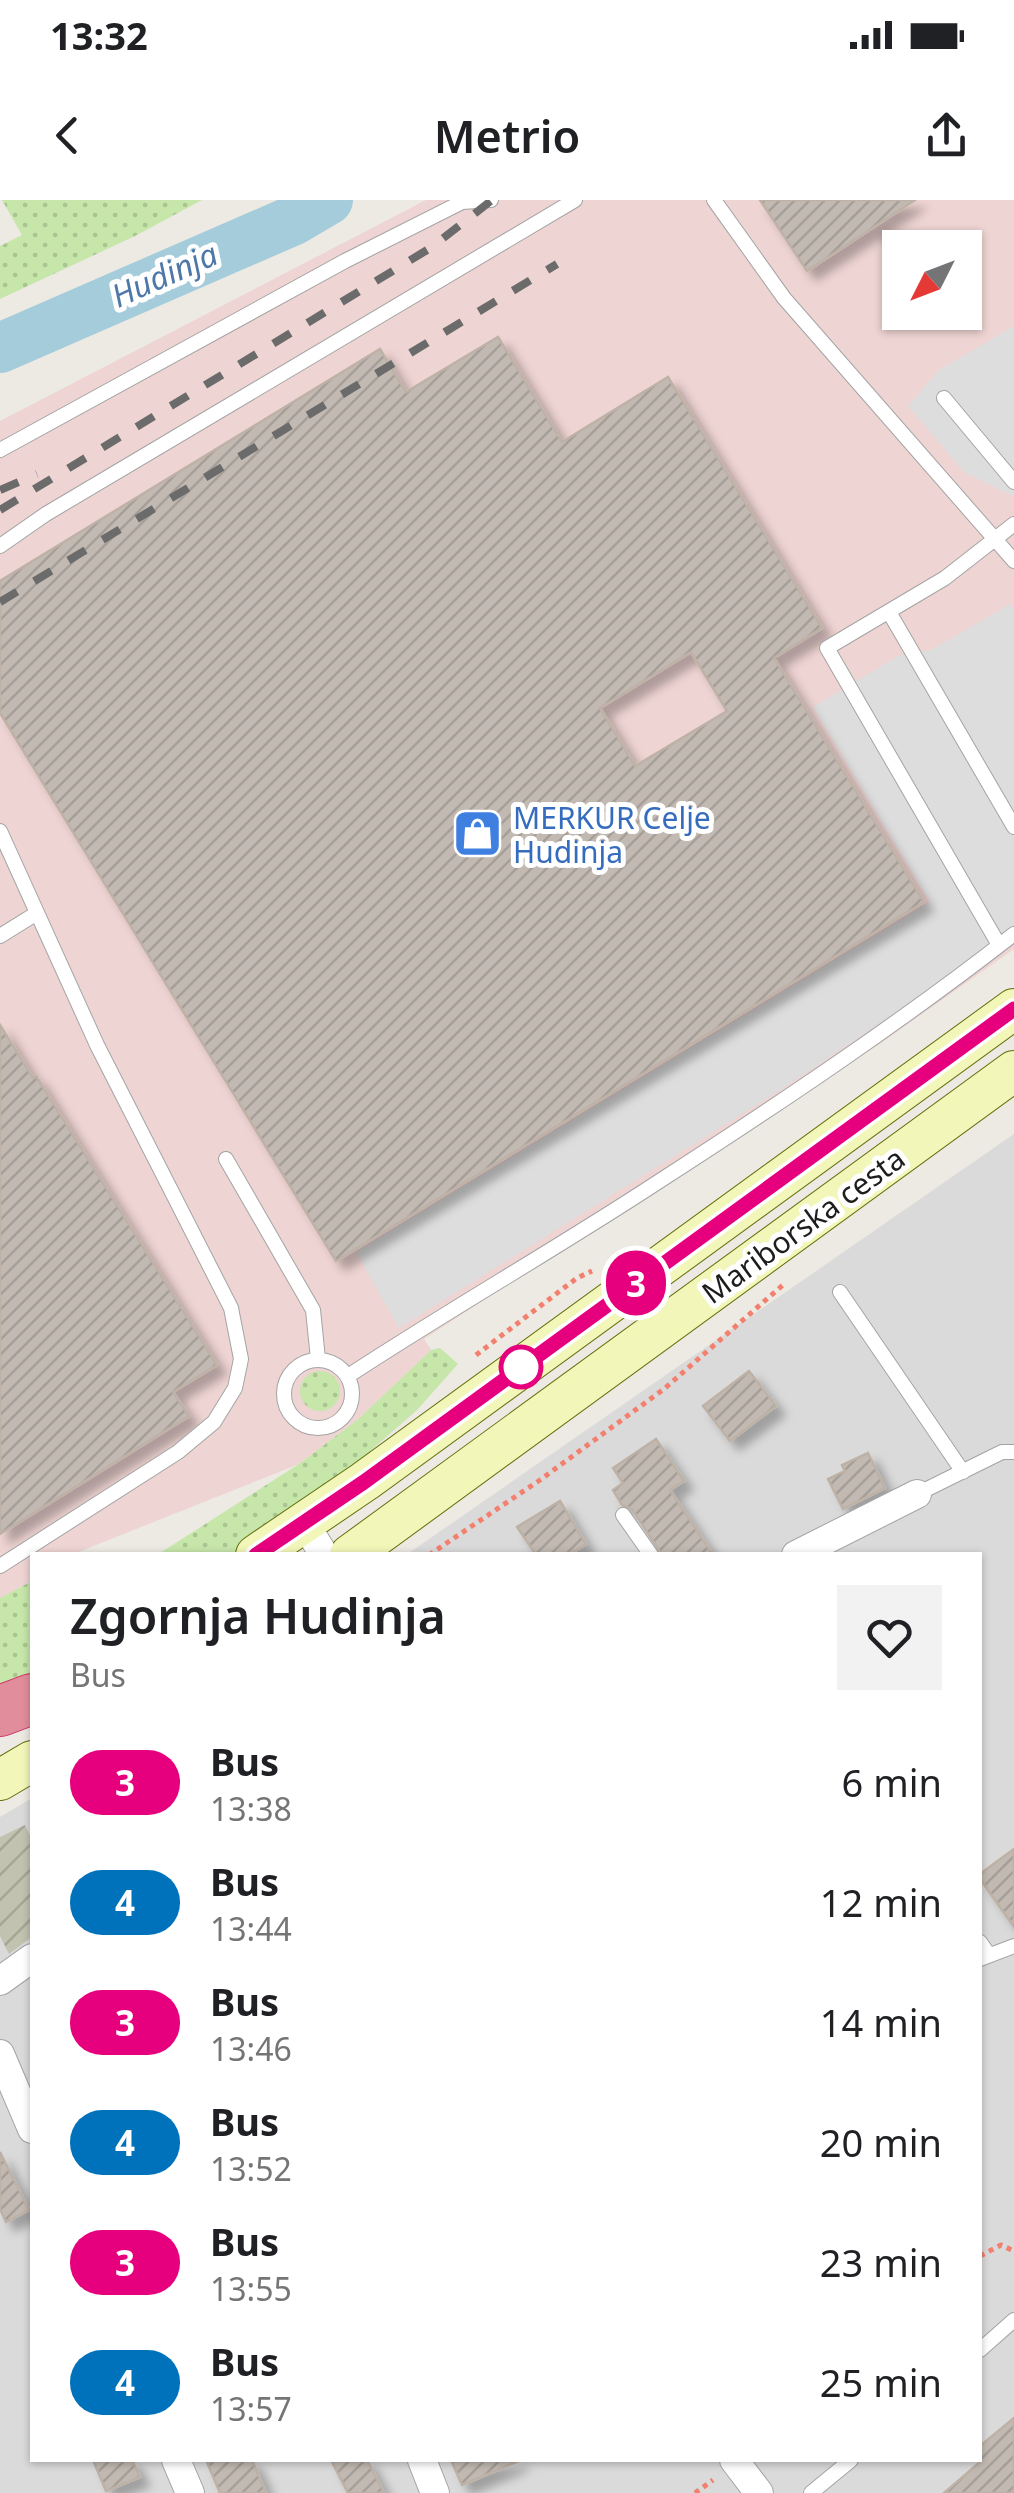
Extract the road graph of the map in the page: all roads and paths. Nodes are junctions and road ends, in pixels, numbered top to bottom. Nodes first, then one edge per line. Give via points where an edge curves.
1 (491, 200) edge
2 (575, 200) edge
3 (714, 200) edge
4 (944, 398) dead end
5 (0, 450) edge
6 (1014, 482) edge
7 (1014, 524) edge
8 (993, 539) junction
9 (0, 546) edge
10 (1014, 561) edge
11 (889, 612) junction
12 (1014, 827) edge
13 (0, 830) edge
14 (37, 913) junction
15 (1014, 934) edge
16 (0, 936) edge
17 (999, 945) junction
18 (1014, 1009) edge
19 (1014, 1071) edge
20 (226, 1158) dead end
21 (788, 1280) dead end
22 (840, 1292) dead end
23 (318, 1359) junction
24 (348, 1376) junction
25 (1014, 1452) edge
26 (963, 1472) junction
27 (917, 1494) joint
28 (624, 1515) dead end
29 (314, 1539) edge
30 (267, 1552) edge
31 (354, 1552) edge
32 (434, 1552) edge
33 (649, 1552) edge
34 (802, 1552) edge
35 (0, 1566) edge
36 (30, 1701) edge
37 (0, 1715) edge
38 (30, 1762) edge
39 (0, 1780) edge
40 (1014, 1946) edge
41 (983, 1952) edge
42 (30, 1959) edge
43 (0, 1980) edge
44 (0, 2054) edge
45 (30, 2124) edge
46 (1014, 2251) edge
47 (982, 2255) edge
48 (1014, 2320) edge
49 (982, 2348) edge
50 (177, 2462) edge
51 (423, 2462) edge
52 (736, 2462) edge
53 (849, 2462) edge
54 (190, 2493) edge
55 (436, 2493) edge
56 (759, 2493) edge
57 (811, 2493) edge

1 - 5 lane via 462,202 345,261
2 - 9 lane
3 - 8 lane via 784,298
4 - 6 lane
7 - 8 lane
8 - 10 lane
8 - 11 lane
11 - 12 lane
11 - 17 lane via 827,648
13 - 14 lane
14 - 16 lane
14 - 35 lane via 231,1308 241,1358 235,1388 214,1422
15 - 17 lane
17 - 24 lane via 702,1154
18 - 29 main road, Mariborska cesta
19 - 31 main road, Mariborska cesta
20 - 23 lane via 313,1310
21 - 32 path via 664,1389
22 - 26 lane
23 - 24 lane
23 - 24 lane via 300,1364 288,1378 284,1400 294,1418 311,1428 331,1426 347,1413 353,1396
25 - 26 lane
26 - 27 lane
27 - 34 street
28 - 33 lane
29 - 30 main road, Mariborska cesta
36 - 37 highway
38 - 39 main road
40 - 41 lane
42 - 43 street
44 - 45 street
46 - 47 path via 1002,2245
48 - 49 lane
50 - 54 street
51 - 55 street
52 - 56 street
53 - 57 lane

